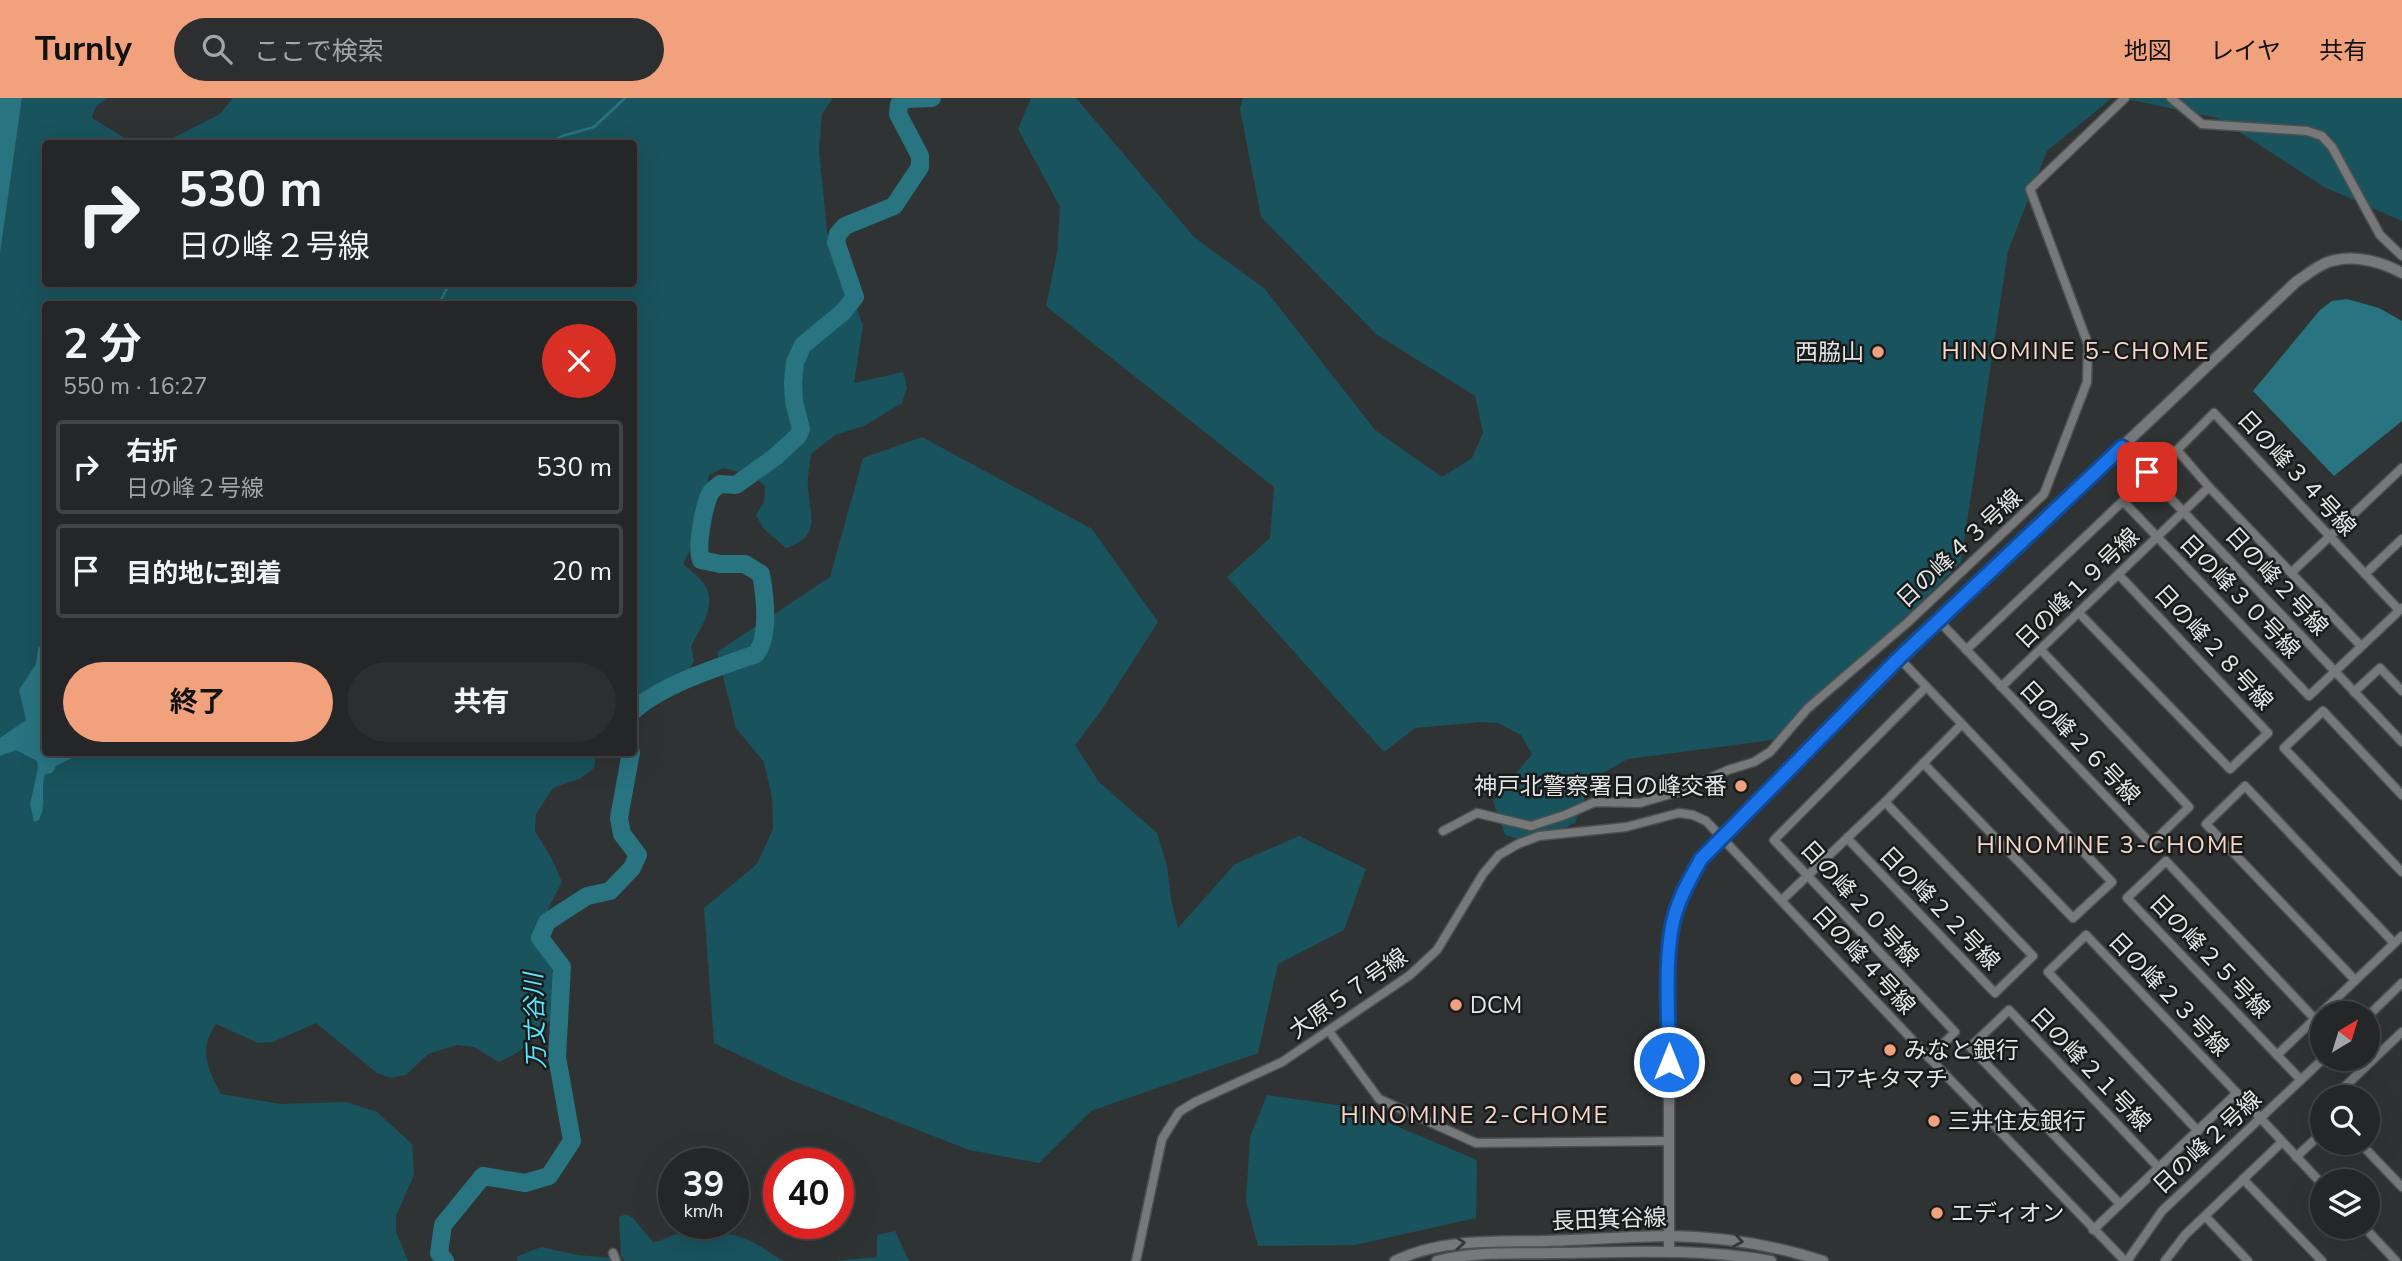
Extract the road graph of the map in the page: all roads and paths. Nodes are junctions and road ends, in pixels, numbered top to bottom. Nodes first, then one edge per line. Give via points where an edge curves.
1 (2125, 98) edge
2 (2171, 98) edge
3 (2402, 256) edge
4 (2402, 273) edge
5 (2122, 447) junction
6 (2402, 468) edge
7 (2209, 487) junction
8 (2184, 511) junction
9 (2330, 537) junction
10 (2157, 538) junction
11 (2402, 538) edge
12 (2291, 573) junction
13 (2365, 574) junction
14 (2119, 575) junction
15 (2401, 609) edge
16 (2079, 613) junction
17 (1940, 622) junction
18 (2361, 646) junction
19 (1966, 650) junction
20 (2041, 650) junction
21 (1899, 658) junction
22 (2335, 671) junction
23 (1926, 687) junction
24 (2001, 687) junction
25 (2402, 691) edge
26 (2354, 692) junction
27 (1962, 724) junction
28 (2402, 742) edge
29 (1923, 763) junction
30 (2402, 795) edge
31 (1885, 802) junction
32 (1565, 815) junction
33 (1443, 831) dead end
34 (1564, 832) junction
35 (1722, 836) junction
36 (1847, 838) junction
37 (2402, 872) edge
38 (1808, 875) junction
39 (1782, 900) junction
40 (2402, 936) edge
41 (2394, 943) junction
42 (2355, 980) junction
43 (2402, 983) edge
44 (2333, 1001) edge
45 (2380, 1004) edge
46 (2310, 1013) edge
47 (2310, 1023) edge
48 (1329, 1031) junction
49 (2402, 1032) edge
50 (2277, 1055) junction
51 (1929, 1058) junction
52 (2310, 1071) edge
53 (2301, 1080) junction
54 (2347, 1085) edge
55 (2237, 1093) junction
56 (2260, 1118) junction
57 (2198, 1131) junction
58 (1668, 1142) junction
59 (2282, 1142) junction
60 (2310, 1144) edge
61 (2371, 1155) edge
62 (2296, 1157) junction
63 (2159, 1168) junction
64 (2310, 1172) edge
65 (2243, 1179) junction
66 (2402, 1187) edge
67 (2120, 1204) junction
68 (2205, 1216) junction
69 (2093, 1230) junction
70 (1670, 1236) junction
71 (2375, 1239) edge
72 (1669, 1252) junction
73 (1137, 1258) edge
74 (1395, 1261) edge
75 (1437, 1261) edge
76 (1771, 1261) edge
77 (1824, 1261) edge
78 (2126, 1261) edge
79 (2165, 1261) edge
80 (2248, 1261) edge
81 (2322, 1261) edge
82 (2396, 1261) edge

1 - 32 street, 日の峰４３号線 via 2030,189 2088,344 2087,382 2044,494 1907,624 1808,708 1770,752 1681,792 1640,803 1595,802
2 - 3 street via 2202,124 2322,136 2380,235
4 - 5 street via 2363,260 2336,260 2314,270
5 - 8 street, 日の峰２号線
5 - 17 street
6 - 9 street
7 - 8 street, 日の峰１９号線
7 - 9 street, 日の峰３４号線 via 2177,450 2214,413
7 - 12 street, 日の峰３４号線
8 - 10 street, 日の峰１９号線
8 - 22 street, 日の峰２号線
9 - 12 street
9 - 13 street, 日の峰３４号線
10 - 14 street, 日の峰１９号線
10 - 19 street, 日の峰３０号線 via 2123,501
10 - 22 street, 日の峰３０号線 via 2309,696
11 - 13 street
12 - 18 street, 日の峰３４号線
13 - 15 street, 日の峰３４号線
14 - 16 street, 日の峰１９号線
14 - 16 street, 日の峰２８号線 via 2268,733 2230,769
15 - 18 street
16 - 20 street, 日の峰１９号線
17 - 19 street, 日の峰２６号線
17 - 21 street
18 - 22 street
19 - 24 street, 日の峰２６号線
20 - 24 street, 日の峰１９号線
20 - 24 street, 日の峰２６号線 via 2189,807 2151,844
21 - 23 street
21 - 35 street
22 - 26 street, 日の峰２号線
23 - 27 street
23 - 38 street, 日の峰２０号線 via 1774,840
25 - 26 street via 2380,668
26 - 28 street, 日の峰２号線
27 - 29 street
27 - 29 street via 2112,882 2073,918
29 - 31 street
30 - 37 street via 2323,711 2284,748
31 - 36 street
31 - 36 street, 日の峰２２号線 via 2033,956 2005,984 1995,993
32 - 33 street via 1531,826 1477,813
32 - 34 street
34 - 35 street, 大原５７号線 via 1626,827 1679,813 1693,814
34 - 48 street, 大原５７号線 via 1539,836 1499,855 1437,950 1410,975
35 - 39 street, 日の峰４号線
35 - 58 street via 1701,859 1675,915 1669,956
36 - 38 street
38 - 39 street
38 - 51 street, 日の峰２０号線 via 1955,1032
39 - 51 street, 日の峰４号線
40 - 41 street
41 - 42 street
41 - 42 street via 2245,786 2206,824
42 - 44 street
43 - 45 street
46 - 50 street, 日の峰２５号線 via 2166,861 2127,898
47 - 50 street
48 - 58 street via 1379,1099 1476,1143
48 - 73 street, 大原５７号線 via 1282,1062 1179,1112 1162,1139
49 - 54 street
50 - 53 street
51 - 69 street, 日の峰４号線
52 - 53 street, 日の峰２号線
53 - 56 street, 日の峰２号線
55 - 56 street
55 - 57 street
55 - 57 street, 日の峰２３号線 via 2086,935 2048,972
56 - 59 street
56 - 78 street, 日の峰２号線 via 2162,1211
57 - 63 street
58 - 70 street
59 - 62 street
59 - 65 street
60 - 62 street
61 - 66 street
62 - 64 street
63 - 67 street
63 - 67 street, 日の峰２１号線 via 2009,1010 1970,1047
65 - 68 street
65 - 81 street
67 - 69 street
68 - 79 street
68 - 80 street
69 - 78 street, 日の峰４号線
70 - 72 street
74 -> 70 street, 長田箕谷線 via 1449,1244
70 -> 77 street, 長田箕谷線 via 1764,1245
71 - 82 street
72 - 75 street, 長田箕谷線 via 1479,1255
72 - 76 street, 長田箕谷線

